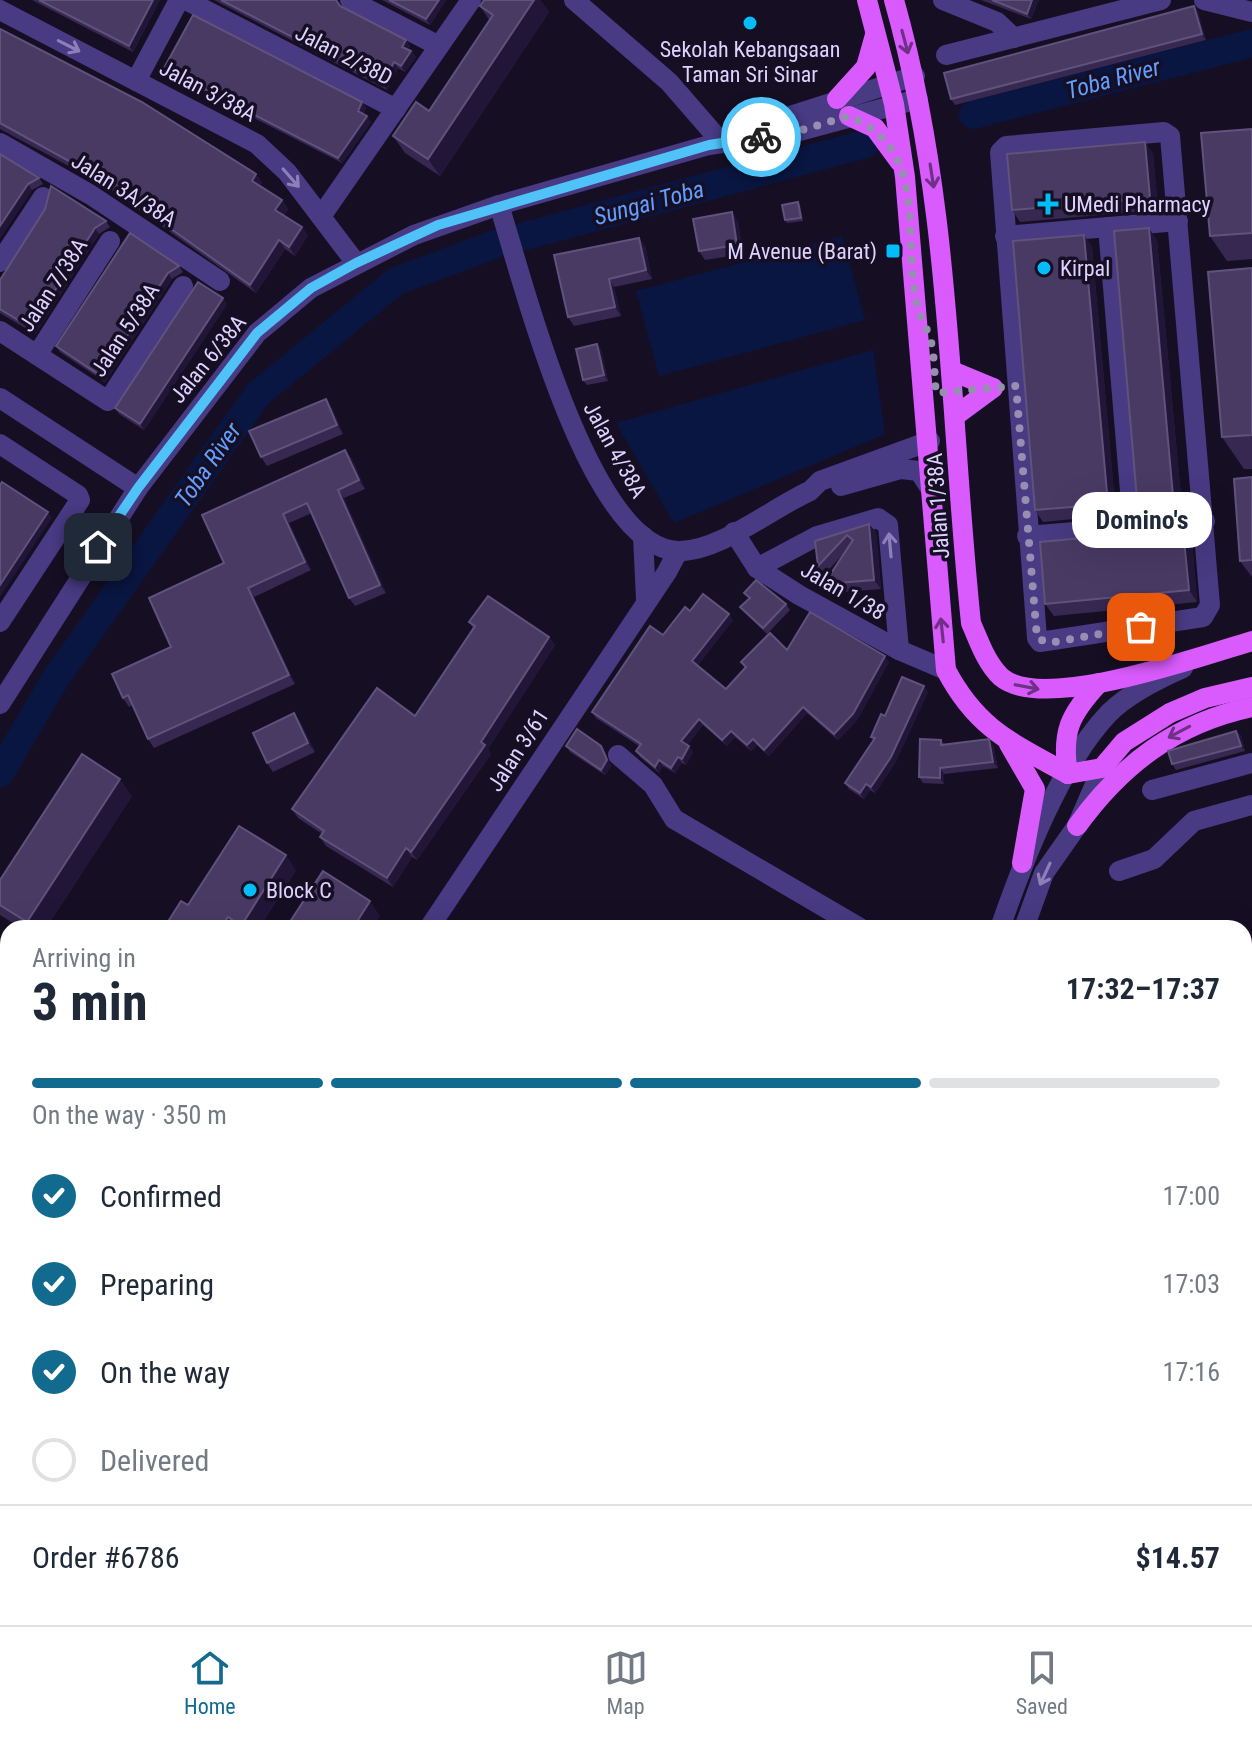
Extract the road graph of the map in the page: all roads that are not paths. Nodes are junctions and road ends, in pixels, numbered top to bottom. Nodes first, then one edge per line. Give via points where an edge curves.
1 (179, 0) edge
2 (186, 0) edge
3 (350, 0) edge
4 (471, 0) edge
5 (574, 0) edge
6 (867, 0) edge
7 (894, 0) edge
8 (943, 0) edge
9 (1161, 0) edge
10 (1204, 0) edge
11 (0, 10) edge
12 (1252, 12) edge
13 (876, 30) junction
14 (1014, 38) junction
15 (439, 46) junction
16 (946, 55) dead end
17 (915, 76) junction
18 (136, 81) junction
19 (888, 83) junction
20 (918, 99) junction
21 (894, 104) junction
22 (843, 107) junction
23 (396, 109) junction
24 (717, 142) junction
25 (0, 143) edge
26 (905, 177) junction
27 (43, 197) dead end
28 (499, 205) junction
29 (322, 215) junction
30 (1178, 221) junction
31 (1108, 227) junction
32 (1005, 236) junction
33 (110, 241) dead end
34 (0, 262) edge
35 (356, 263) junction
36 (220, 281) dead end
37 (183, 286) dead end
38 (917, 304) junction
39 (0, 331) edge
40 (37, 355) junction
41 (947, 385) junction
42 (1016, 386) junction
43 (993, 388) junction
44 (0, 398) edge
45 (955, 416) junction
46 (930, 441) junction
47 (0, 445) edge
48 (138, 488) junction
49 (934, 490) junction
50 (810, 491) junction
51 (1205, 521) junction
52 (1133, 527) junction
53 (734, 532) junction
54 (643, 536) junction
55 (1027, 536) junction
56 (678, 551) junction
57 (757, 568) junction
58 (646, 599) junction
59 (0, 622) edge
60 (1252, 641) edge
61 (899, 650) junction
62 (1219, 651) junction
63 (946, 670) junction
64 (1099, 683) junction
65 (1252, 687) edge
66 (0, 704) edge
67 (1252, 707) edge
68 (1006, 740) junction
69 (618, 755) dead end
70 (1252, 763) edge
71 (1102, 768) junction
72 (1068, 774) junction
73 (1152, 790) dead end
74 (1252, 805) edge
75 (1077, 826) junction
76 (1022, 863) junction
77 (1119, 871) dead end
78 (434, 920) edge
79 (846, 920) edge
80 (1003, 920) edge
81 (1027, 920) edge

1 - 18 street
2 - 23 street, Jalan 2/38D
3 - 15 street
4 - 15 street
5 - 24 street via 658,71
6 - 13 main road, Jalan 1/38A
7 -> 17 main road, Jalan 1/38A
8 - 14 street via 997,22
9 - 14 street
10 - 12 street
11 -> 18 street, Jalan 3/38A
13 - 19 main road, Jalan 1/38A
13 - 22 main road via 866,67
14 - 16 street
15 - 23 street
17 - 19 street, Jalan 6/38A
17 - 20 main road, Jalan 1/38A
18 -> 29 street, Jalan 3/38A via 257,144
19 - 21 main road, Jalan 1/38A
19 - 22 street, Jalan 6/38A
20 - 21 street, Jalan 6/38A
20 -> 41 main road, Jalan 1/38A via 933,176
21 - 22 street, Jalan 6/38A
21 - 26 main road, Jalan 1/38A
22 - 24 street, Jalan 6/38A via 792,133
22 - 26 main road via 875,128 895,151
23 - 29 street
24 - 28 street, Jalan 6/38A
25 - 36 street, Jalan 3A/38A via 91,195
26 - 38 main road, Jalan 1/38A
27 - 34 street
28 - 35 street, Jalan 6/38A via 438,225
28 - 54 street, Jalan 4/38A via 569,423 600,483
29 - 35 street, Jalan 3/38A
30 - 31 street
30 - 32 street via 1170,136 1164,132 1006,146 1000,152
30 - 51 street
31 - 32 street
31 - 52 street
32 - 42 street
33 - 40 street, Jalan 7/38A
35 - 48 street, Jalan 6/38A via 311,288 257,333
37 - 40 street, Jalan 5/38A via 108,401
38 - 41 main road
38 - 46 main road, Jalan 1/38A
39 - 40 street
41 - 43 main road
41 - 45 main road, Jalan 1/38A
41 - 49 main road via 944,456
42 - 43 street
42 - 55 street
43 - 45 main road
44 - 48 street
45 -> 64 main road, Jalan 1/38A via 971,623 986,658 1016,686 1051,690
46 - 49 main road, Jalan 1/38A
46 - 50 street via 820,481
47 - 59 street via 80,500
48 - 66 street, Jalan 6/38A
49 - 50 street via 919,471 901,469
63 -> 49 main road, Jalan 1/38A
50 - 53 street
51 - 52 street
51 - 55 street via 1210,605 1203,617 1048,643 1037,638
52 - 55 street
53 - 56 street
53 - 57 street, Jalan 1/38
54 - 56 street, Jalan 4/38A
54 - 58 street
56 - 58 street, Jalan 3/61
57 - 61 street, Jalan 1/38
61 -> 57 street via 888,525 878,518 817,536
58 - 78 street, Jalan 3/61
60 - 62 main road, Jalan 1/38A
61 - 63 street, Jalan 1/38
62 - 64 main road, Jalan 1/38A
62 - 72 street via 1169,674 1112,711 1090,735
63 - 68 main road, Jalan 1/38A via 963,701
64 - 72 main road via 1067,728
65 - 71 main road via 1170,713 1124,742
67 -> 75 main road via 1202,721 1136,759
68 - 72 main road, Jalan 1/38A
68 - 76 main road via 1035,789
69 - 79 street via 653,785 674,819
70 - 73 street
71 - 72 main road
71 - 75 street
72 - 76 street
74 - 77 street via 1194,821 1154,859
75 -> 81 street via 1044,873
76 - 80 street

